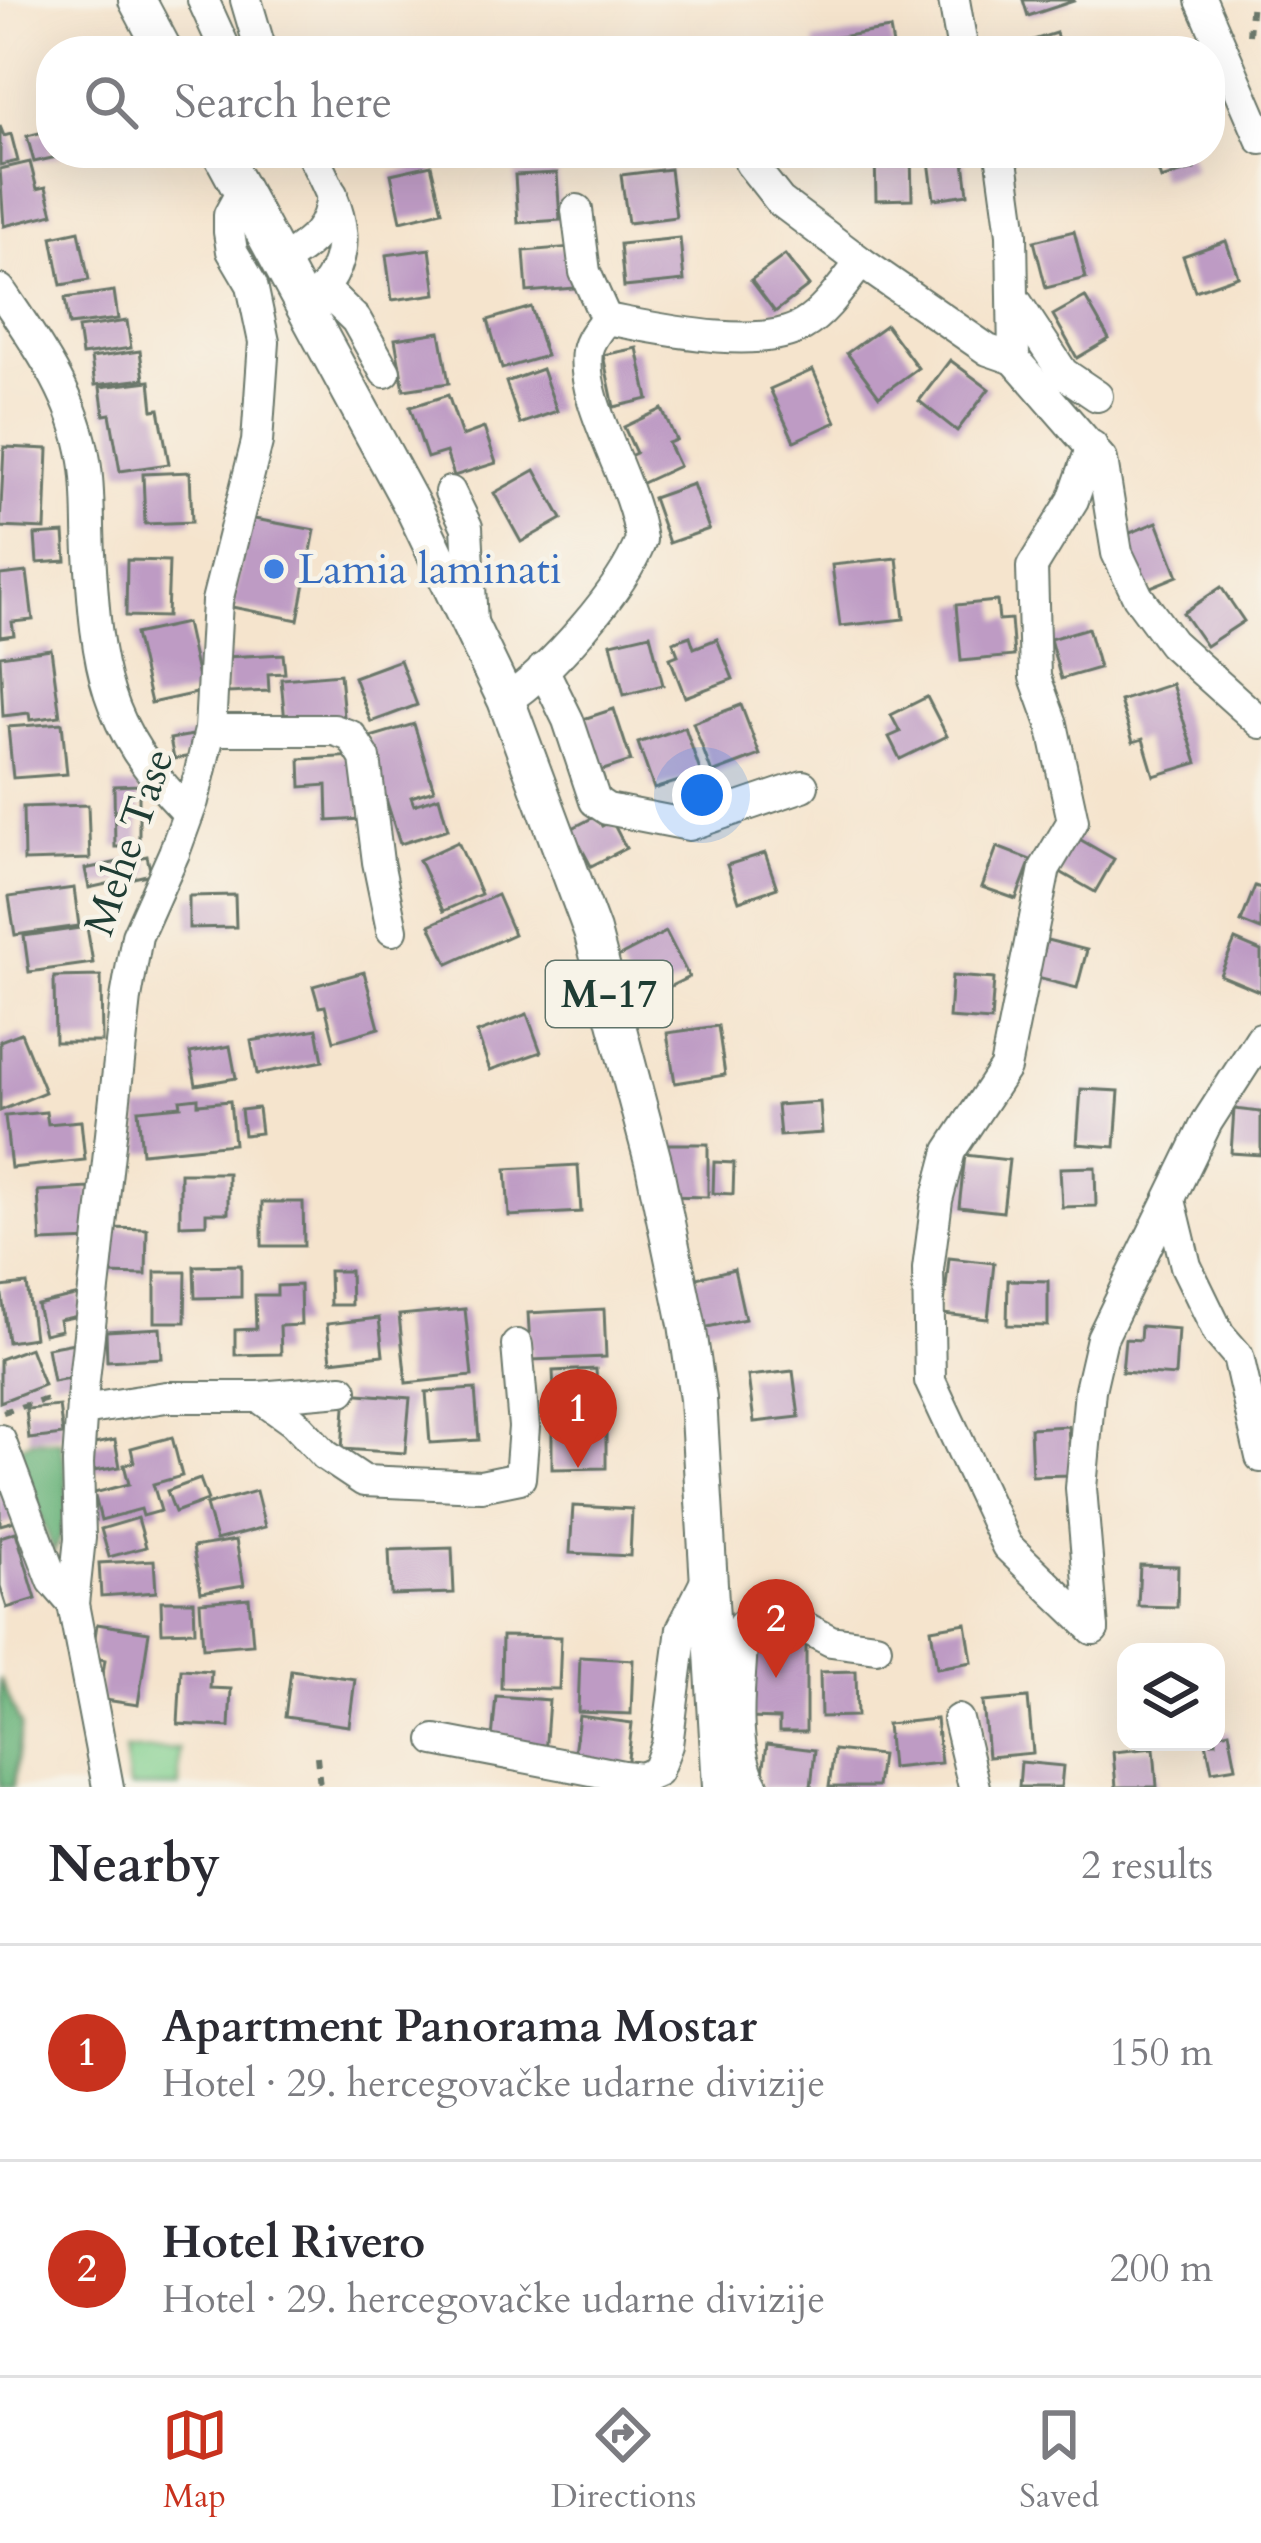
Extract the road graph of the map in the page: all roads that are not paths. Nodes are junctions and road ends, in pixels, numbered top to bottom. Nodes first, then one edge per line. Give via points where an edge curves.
1 (137, 0) edge
2 (202, 0) edge
3 (246, 0) edge
4 (954, 0) edge
5 (1201, 0) edge
6 (156, 36) edge
7 (219, 36) edge
8 (257, 36) edge
9 (960, 36) edge
10 (1217, 36) edge
11 (1225, 56) edge
12 (1261, 139) edge
13 (229, 168) edge
14 (319, 168) edge
15 (754, 168) edge
16 (1002, 168) edge
17 (242, 191) junction
18 (332, 194) junction
19 (577, 210) dead end
20 (861, 262) junction
21 (280, 263) junction
22 (0, 290) edge
23 (1014, 298) junction
24 (315, 299) junction
25 (606, 319) junction
26 (1014, 359) junction
27 (385, 372) dead end
28 (1097, 396) dead end
29 (1092, 446) junction
30 (450, 492) dead end
31 (472, 630) junction
32 (543, 669) junction
33 (506, 700) junction
34 (1261, 723) edge
35 (210, 730) junction
36 (803, 786) dead end
37 (187, 811) junction
38 (392, 930) dead end
39 (1261, 1038) edge
40 (1170, 1200) junction
41 (517, 1345) dead end
42 (342, 1390) dead end
43 (259, 1397) junction
44 (83, 1400) junction
45 (0, 1440) edge
46 (1261, 1457) edge
47 (710, 1573) junction
48 (73, 1604) junction
49 (876, 1646) dead end
50 (958, 1720) dead end
51 (435, 1740) dead end
52 (736, 1779) edge
53 (108, 1787) edge
54 (974, 1787) edge

1 - 6 main road
2 - 7 street
3 - 8 street
4 - 9 street
5 - 10 street
11 - 12 street
13 - 17 main road, M-17
14 - 18 street
15 - 20 street via 780,201
16 - 23 street
17 - 21 main road, M-17
17 - 35 street, Mehe Tase via 229,232 264,342 262,390 217,601
18 - 21 street via 326,227
18 - 24 street via 343,228 340,256
19 - 25 street via 584,272
20 - 25 street via 804,325 772,336
20 - 26 street via 988,350
21 - 24 main road, M-17
22 - 37 street via 68,399 85,460 96,624 116,719
23 - 26 street
23 - 28 street via 1063,373
24 - 27 street via 356,320
24 - 31 main road, M-17
25 - 32 street via 587,345 586,386 619,461 640,540 607,599
26 - 29 street
29 - 34 street via 1102,460 1117,553 1138,597 1172,643
29 - 40 street via 1073,500 1032,567 1035,677 1073,821 1045,868 1005,1068 950,1151 928,1269 930,1381 980,1492 1007,1546 1093,1629 1081,1488 1090,1390 1118,1299
30 - 31 street via 466,527
31 - 33 main road, M-17
32 - 33 street
32 - 36 street via 595,801 607,809 689,825
33 - 47 main road, M-17 via 592,931 654,1165 698,1399
35 - 37 street, Mehe Tase
35 - 38 street via 334,730 358,742
37 - 44 street, Mehe Tase via 137,936 126,998
39 - 40 street
40 - 46 street via 1186,1266 1238,1356
41 - 43 street via 520,1478 482,1486 364,1481
42 - 43 street
43 - 44 street
44 - 48 street, Mehe Tase
45 - 48 street via 53,1581
47 - 51 street via 682,1629 657,1772 623,1777
47 - 52 main road, M-17
48 - 53 street
49 - 52 street via 831,1641 808,1629 743,1625
50 - 54 street

